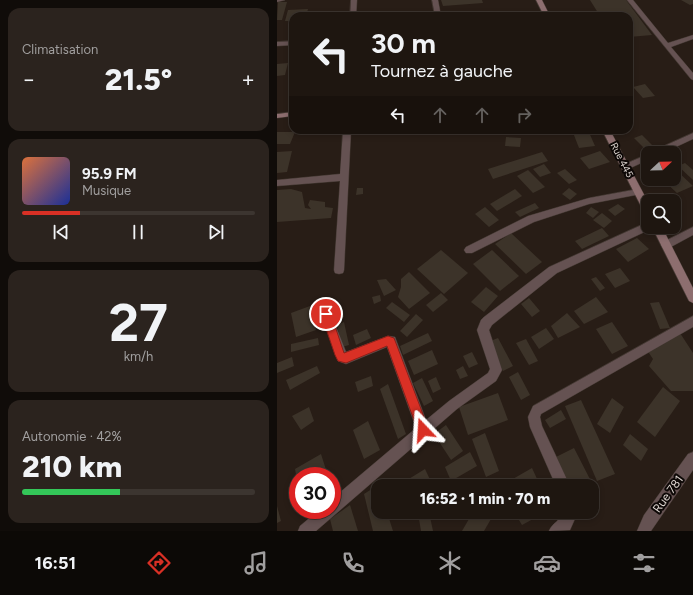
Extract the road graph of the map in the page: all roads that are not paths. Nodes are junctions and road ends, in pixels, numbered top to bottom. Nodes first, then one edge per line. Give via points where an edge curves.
1 (277, 0) edge
2 (282, 0) edge
3 (354, 0) edge
4 (435, 0) edge
5 (539, 0) edge
6 (630, 0) edge
7 (353, 12) edge
8 (437, 12) edge
9 (545, 12) edge
10 (693, 37) edge
11 (289, 43) edge
12 (277, 44) edge
13 (667, 46) junction
14 (693, 78) edge
15 (289, 114) edge
16 (277, 116) edge
17 (347, 134) edge
18 (608, 134) edge
19 (693, 136) edge
20 (671, 146) edge
21 (641, 160) edge
22 (626, 167) junction
23 (345, 177) junction
24 (277, 183) edge
25 (638, 192) junction
26 (641, 198) edge
27 (641, 229) edge
28 (693, 230) edge
29 (660, 234) edge
30 (666, 245) junction
31 (469, 250) dead end
32 (339, 270) dead end
33 (693, 298) edge
34 (326, 314) dead end
35 (693, 321) edge
36 (423, 430) junction
37 (693, 459) edge
38 (560, 479) edge
39 (341, 500) edge
40 (319, 519) edge
41 (568, 519) edge
42 (305, 531) edge
43 (556, 531) edge
44 (644, 531) edge

1 - 2 street
3 - 7 street
4 - 8 street
5 - 9 street
6 - 13 street
10 - 13 street
11 - 12 street
13 - 14 street
15 - 16 street
17 - 23 street
18 - 22 street, Rue 445
19 - 20 street
21 - 22 street
22 - 25 street, Rue 445
23 - 24 street
23 - 32 street
25 - 26 street, Rue 445
25 - 31 street via 589,202 531,219
27 - 36 street via 553,270 488,321 483,330 495,370 492,377
28 - 30 street
29 - 30 street
30 - 33 street
34 - 36 street via 342,357 346,358 391,341
35 - 38 street via 537,410 534,417 536,427
36 - 39 street
37 - 44 street, Rue 781 via 649,520
40 - 42 street
41 - 43 street via 565,525

